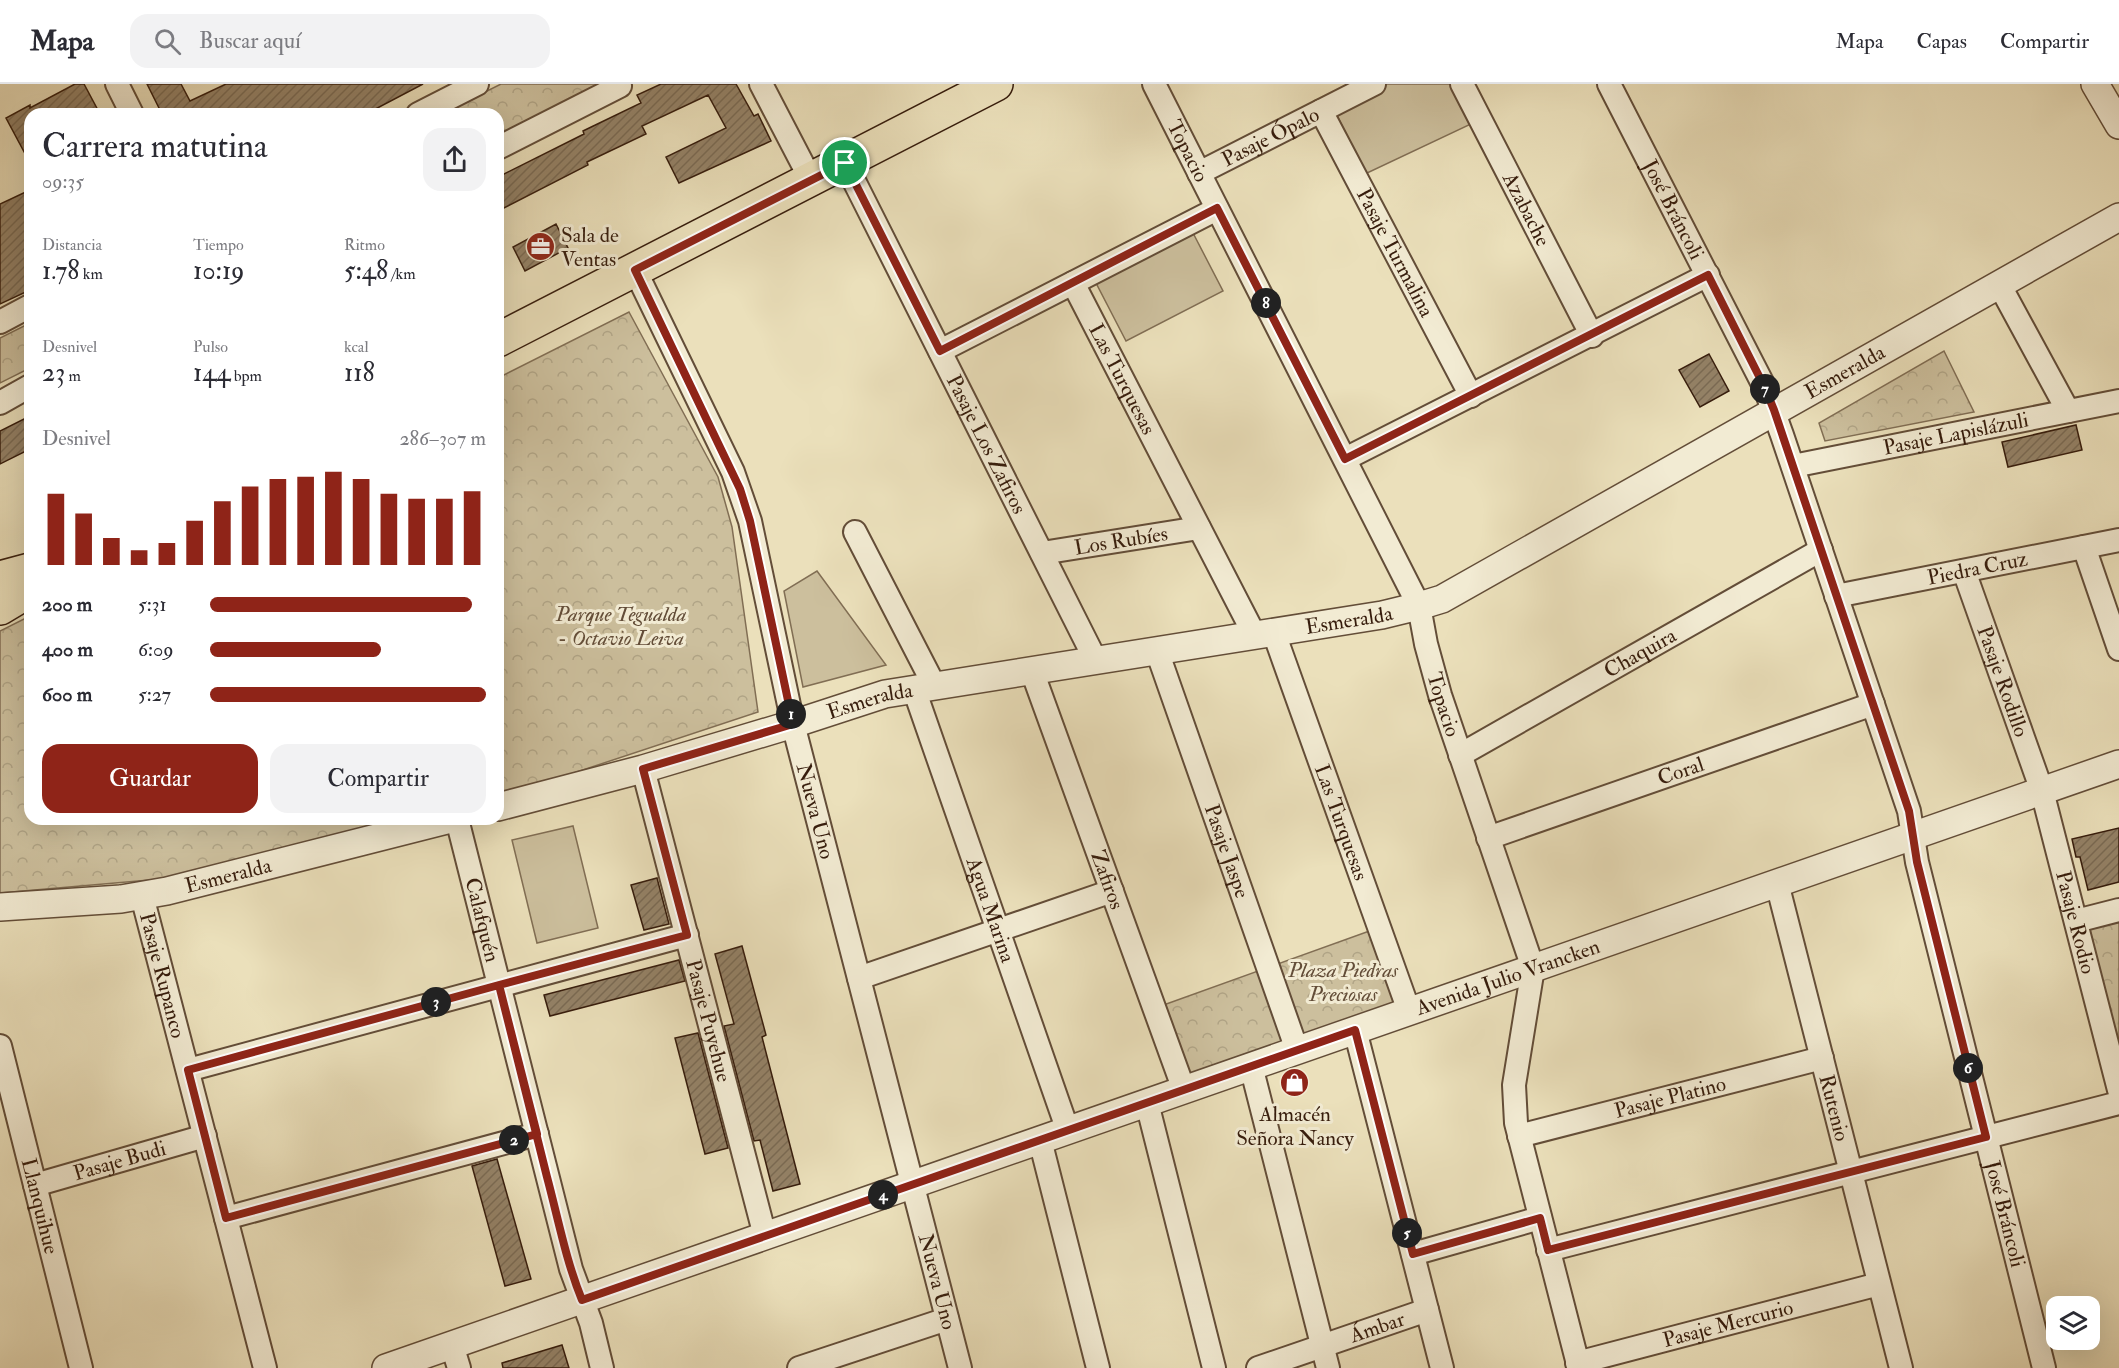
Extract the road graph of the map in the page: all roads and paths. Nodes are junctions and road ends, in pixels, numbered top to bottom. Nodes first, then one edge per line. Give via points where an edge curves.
1 (117, 84) edge
2 (477, 84) edge
3 (619, 84) edge
4 (761, 84) edge
5 (996, 84) edge
6 (1154, 84) edge
7 (1374, 84) edge
8 (1462, 84) edge
9 (1609, 84) edge
10 (2095, 84) edge
11 (129, 108) edge
12 (430, 108) edge
13 (1321, 111) junction
14 (2119, 125) edge
15 (504, 145) edge
16 (845, 163) junction
17 (1199, 173) junction
18 (811, 180) junction
19 (1217, 208) junction
20 (2119, 217) edge
21 (635, 270) junction
22 (1708, 275) junction
23 (1073, 283) junction
24 (1999, 284) junction
25 (24, 309) edge
26 (0, 322) edge
27 (1592, 336) junction
28 (504, 337) edge
29 (940, 351) junction
30 (24, 389) edge
31 (1471, 396) junction
32 (2119, 400) edge
33 (0, 403) edge
34 (1774, 410) junction
35 (2068, 411) junction
36 (1345, 459) junction
37 (1793, 466) junction
38 (1199, 528) junction
39 (855, 532) dead end
40 (2119, 540) edge
41 (2084, 547) junction
42 (1821, 550) junction
43 (1042, 553) junction
44 (1964, 571) junction
45 (24, 572) edge
46 (0, 578) edge
47 (24, 594) edge
48 (1836, 596) junction
49 (1419, 606) junction
50 (0, 608) edge
51 (1264, 634) junction
52 (2119, 649) edge
53 (1157, 651) junction
54 (1096, 661) junction
55 (1032, 670) junction
56 (924, 687) junction
57 (1872, 704) junction
58 (793, 724) junction
59 (1460, 755) junction
60 (2119, 764) edge
61 (643, 769) junction
62 (2042, 790) junction
63 (504, 805) edge
64 (427, 825) edge
65 (459, 825) edge
66 (1912, 835) junction
67 (1488, 838) junction
68 (1777, 883) junction
69 (1112, 891) junction
70 (142, 896) junction
71 (0, 906) edge
72 (2119, 910) edge
73 (2076, 921) junction
74 (998, 930) junction
75 (687, 935) junction
76 (1533, 968) junction
77 (859, 978) junction
78 (499, 985) junction
79 (1409, 1011) junction
80 (1355, 1030) junction
81 (0, 1046) edge
82 (1297, 1050) junction
83 (1821, 1058) junction
84 (1251, 1066) junction
85 (188, 1070) junction
86 (1184, 1090) junction
87 (2119, 1090) edge
88 (1147, 1103) junction
89 (2119, 1103) edge
90 (1068, 1131) junction
91 (537, 1134) junction
92 (205, 1136) junction
93 (1519, 1136) junction
94 (1986, 1137) junction
95 (1040, 1140) junction
96 (1851, 1172) junction
97 (34, 1185) junction
98 (913, 1185) junction
99 (226, 1218) junction
100 (1540, 1218) junction
101 (765, 1236) junction
102 (1548, 1250) junction
103 (1413, 1254) junction
104 (1880, 1284) junction
105 (582, 1300) junction
106 (1427, 1310) junction
107 (947, 1319) junction
108 (1322, 1346) junction
109 (455, 1357) edge
110 (1578, 1365) edge
111 (81, 1368) edge
112 (265, 1368) edge
113 (386, 1368) edge
114 (602, 1368) edge
115 (799, 1368) edge
116 (960, 1368) edge
117 (1098, 1368) edge
118 (1214, 1368) edge
119 (1258, 1368) edge
120 (1328, 1368) edge
121 (1442, 1368) edge
122 (1901, 1368) edge
123 (2044, 1368) edge

1 - 11 street
2 - 12 street
3 - 15 street
4 - 18 street
5 - 16 main road
6 - 17 street, Topacio
7 - 13 street, Pasaje Ópalo
8 - 27 street, Azabache
9 - 22 street, José Bráncoli
10 - 14 street
13 - 17 street, Pasaje Ópalo
13 - 31 street, Pasaje Turmalina
16 - 18 main road
16 - 29 street, Pasaje Los Zafiros
17 - 19 street, Topacio
18 - 21 main road
19 - 23 street
19 - 36 street, Topacio
20 - 24 street, Esmeralda
21 - 28 main road
21 - 58 street, Nueva Uno via 740,489
22 - 27 street
22 - 34 street, José Bráncoli
23 - 29 street
23 - 38 street, Las Turquesas
24 - 34 street, Esmeralda
24 - 35 street
25 - 26 street
27 - 31 street
29 - 43 street, Pasaje Los Zafiros
30 - 33 street
31 - 36 street
32 - 35 street, Pasaje Lapislázuli
34 - 37 street, José Bráncoli
34 - 49 street, Esmeralda via 1463,588
35 - 37 street, Pasaje Lapislázuli
36 - 49 street, Topacio
37 - 42 street, José Bráncoli
38 - 43 street, Los Rubíes
38 - 51 street, Las Turquesas
39 - 56 street, Agua Marina
40 - 41 street, Piedra Cruz
41 - 44 street, Piedra Cruz
41 - 52 street
42 - 48 street, José Bráncoli
42 - 59 street, Chaquira
43 - 54 street, Pasaje Los Zafiros
44 - 48 street, Piedra Cruz
44 - 62 street, Pasaje Rodillo
45 - 46 main road
47 - 50 main road
48 - 57 street, José Bráncoli
49 - 51 street, Esmeralda
49 - 59 street, Topacio via 1435,679
51 - 53 street, Esmeralda
51 - 79 street, Las Turquesas
53 - 54 street, Esmeralda
53 - 82 street, Pasaje Jaspe
54 - 55 street, Esmeralda
55 - 56 street, Esmeralda
55 - 69 street, Zafiros
56 - 58 street, Esmeralda via 863,699
56 - 74 street, Agua Marina
57 - 66 street, José Bráncoli via 1909,811
57 - 67 street, Coral
58 - 61 street, Esmeralda
58 - 77 street, Nueva Uno
59 - 67 street, Topacio
60 - 62 street, Avenida Julio Vrancken
61 - 63 street, Esmeralda
61 - 75 street, Pasaje Puyehue
62 - 66 street, Avenida Julio Vrancken
62 - 73 street, Pasaje Rodio
64 - 70 street, Esmeralda
65 - 78 street, Calafquén
66 - 68 street, Avenida Julio Vrancken
66 - 94 street, José Bráncoli
67 - 76 street, Topacio
68 - 76 street, Avenida Julio Vrancken
68 - 83 street, Rutenio
69 - 74 street
69 - 86 street, Zafiros
70 - 71 street, Esmeralda
70 - 85 street, Pasaje Rupanco
72 - 73 street
73 - 87 street, Pasaje Rodio
74 - 77 street
74 - 90 street, Agua Marina
75 - 78 street
75 - 101 street, Pasaje Puyehue
76 - 79 street, Avenida Julio Vrancken
76 - 93 street, Topacio via 1514,1085
77 - 98 street, Nueva Uno
78 - 85 street
78 - 91 street, Calafquén
79 - 80 street, Avenida Julio Vrancken
80 - 82 street, Avenida Julio Vrancken
80 - 103 street
81 - 97 street, Llanquihue
82 - 84 street, Avenida Julio Vrancken
83 - 93 street, Pasaje Platino
83 - 96 street, Rutenio
84 - 86 street, Avenida Julio Vrancken
84 - 108 street
85 - 92 street, Pasaje Rupanco
86 - 88 street, Avenida Julio Vrancken
88 - 90 street, Avenida Julio Vrancken
88 - 118 street
89 - 94 street
90 - 95 street, Avenida Julio Vrancken
91 - 99 street
91 - 105 street, Calafquén
92 - 97 street, Pasaje Budi
92 - 99 street, Pasaje Rupanco
93 - 100 street, Topacio
94 - 96 street
94 - 123 street, José Bráncoli
95 - 98 street, Avenida Julio Vrancken
95 - 117 street
96 - 102 street
96 - 104 street, Rutenio
97 - 111 street, Llanquihue
98 - 101 street, Avenida Julio Vrancken
98 - 107 street, Nueva Uno
99 - 112 street, Pasaje Rupanco
100 - 102 street, Topacio
100 - 103 street
101 - 105 street, Avenida Julio Vrancken
102 - 110 street, Topacio
103 - 106 street
104 - 110 street, Pasaje Mercurio
104 - 122 street, Rutenio
105 - 109 street, Avenida Julio Vrancken
105 - 114 street, Calafquén
106 - 108 street, Ámbar
106 - 121 street
107 - 115 street
107 - 116 street, Nueva Uno
108 - 119 street, Ámbar
108 - 120 street
109 - 113 street, Avenida Julio Vrancken

